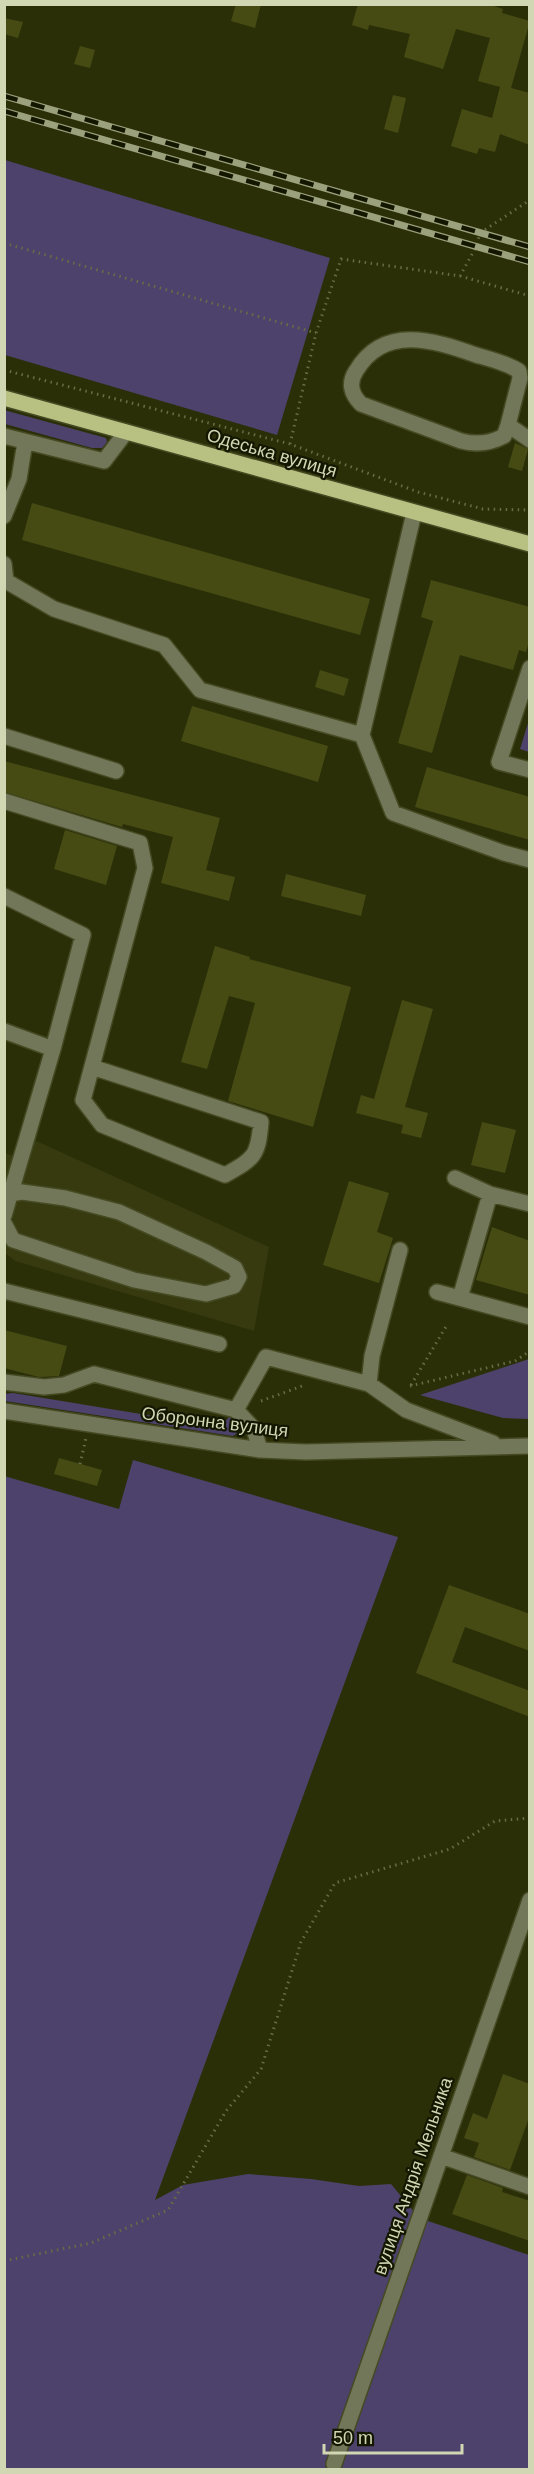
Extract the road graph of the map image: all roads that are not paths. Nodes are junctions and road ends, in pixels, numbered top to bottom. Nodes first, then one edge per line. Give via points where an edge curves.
1 (4, 398) edge
2 (508, 425) junction
3 (126, 432) junction
4 (4, 436) edge
5 (530, 440) edge
6 (25, 442) junction
7 (12, 478) edge
8 (414, 513) junction
9 (4, 516) edge
10 (530, 544) edge
11 (4, 564) edge
12 (5, 583) edge
13 (530, 668) edge
14 (362, 735) junction
15 (4, 736) edge
16 (530, 770) edge
17 (116, 771) dead end
18 (4, 801) edge
19 (530, 860) edge
20 (4, 896) edge
21 (4, 1031) edge
22 (53, 1049) junction
23 (92, 1067) junction
24 (455, 1178) dead end
25 (7, 1194) edge
26 (490, 1194) junction
27 (530, 1204) edge
28 (4, 1216) edge
29 (4, 1223) edge
30 (400, 1250) dead end
31 (4, 1291) edge
32 (437, 1292) dead end
33 (460, 1298) junction
34 (530, 1317) edge
35 (219, 1344) dead end
36 (4, 1382) edge
37 (369, 1384) junction
38 (236, 1410) junction
39 (4, 1411) edge
40 (530, 1446) edge
41 (501, 1447) junction
42 (260, 1450) junction
43 (530, 1900) edge
44 (441, 2156) junction
45 (530, 2187) edge
46 (334, 2464) dead end

1 - 3 main road, Одеська вулиця
2 - 2 street via 504,436 493,441 461,441 361,404 352,394 351,381 367,356 388,343 415,339 445,344 519,371
2 - 5 street
3 - 6 street via 104,461
3 - 8 main road, Одеська вулиця
4 - 6 street
6 - 7 street
7 - 9 street
8 - 10 main road, Одеська вулиця
8 - 14 street
11 - 12 street
12 - 14 street via 54,609 164,645 200,690
13 - 16 street via 499,762
14 - 19 street via 393,813
15 - 17 street
18 - 23 street via 140,843 145,868
20 - 22 street via 83,935
21 - 22 street
22 - 25 street
23 - 23 street via 83,1100 102,1125 225,1175 246,1164 259,1148 261,1122
24 - 26 street
25 - 28 street
25 - 29 street via 22,1192 65,1198 118,1212 206,1252 235,1268 239,1277 234,1286 206,1294 134,1280 13,1240
26 - 27 street
26 - 33 street
30 - 37 street via 372,1356
31 - 35 street
32 - 33 street
33 - 34 street
36 - 38 street via 44,1387 64,1385 94,1374
37 - 38 street via 267,1357
37 - 41 street via 406,1410
38 - 42 street via 254,1429
39 - 42 street, Оборонна вулиця
40 - 41 street, Оборонна вулиця
41 - 42 street, Оборонна вулиця
43 - 44 street, вулиця Андрія Мельника
44 - 45 street
44 - 46 street, вулиця Андрія Мельника

